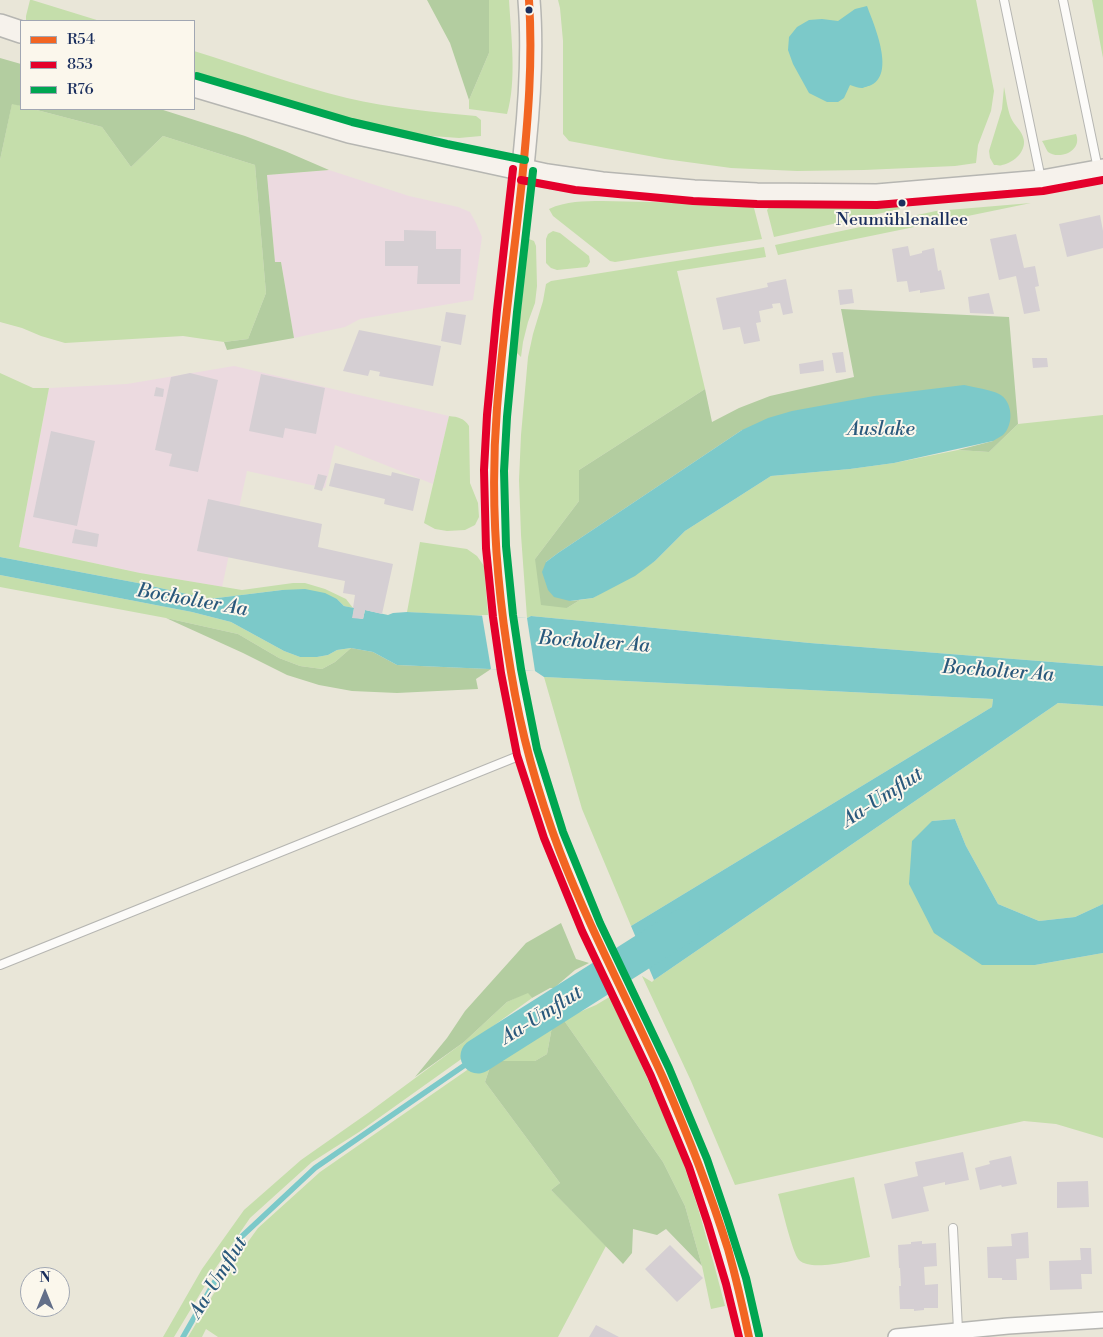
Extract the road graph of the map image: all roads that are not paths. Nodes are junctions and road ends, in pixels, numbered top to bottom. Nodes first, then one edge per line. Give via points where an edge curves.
1 (529, 0) edge
2 (1004, 0) edge
3 (1063, 0) edge
4 (0, 25) edge
5 (20, 32) edge
6 (195, 86) edge
7 (523, 170) junction
8 (1101, 171) edge
9 (1042, 181) junction
10 (527, 752) junction
11 (0, 965) edge
12 (953, 1228) dead end
13 (1103, 1320) edge
14 (958, 1330) junction
15 (939, 1335) edge
16 (749, 1337) edge
17 (896, 1337) edge

1 - 7 main road via 530,89
2 - 9 lane
3 - 8 lane
4 - 5 main road
6 - 7 main road via 349,132
7 - 9 main road via 602,183 757,194 877,195
7 - 10 main road via 504,340 494,471 495,534 503,616
8 - 9 main road
10 - 11 lane
10 - 16 main road via 554,835 591,927 660,1072 698,1163 736,1281
12 - 14 lane
13 - 14 street
14 - 15 street
15 - 17 street

